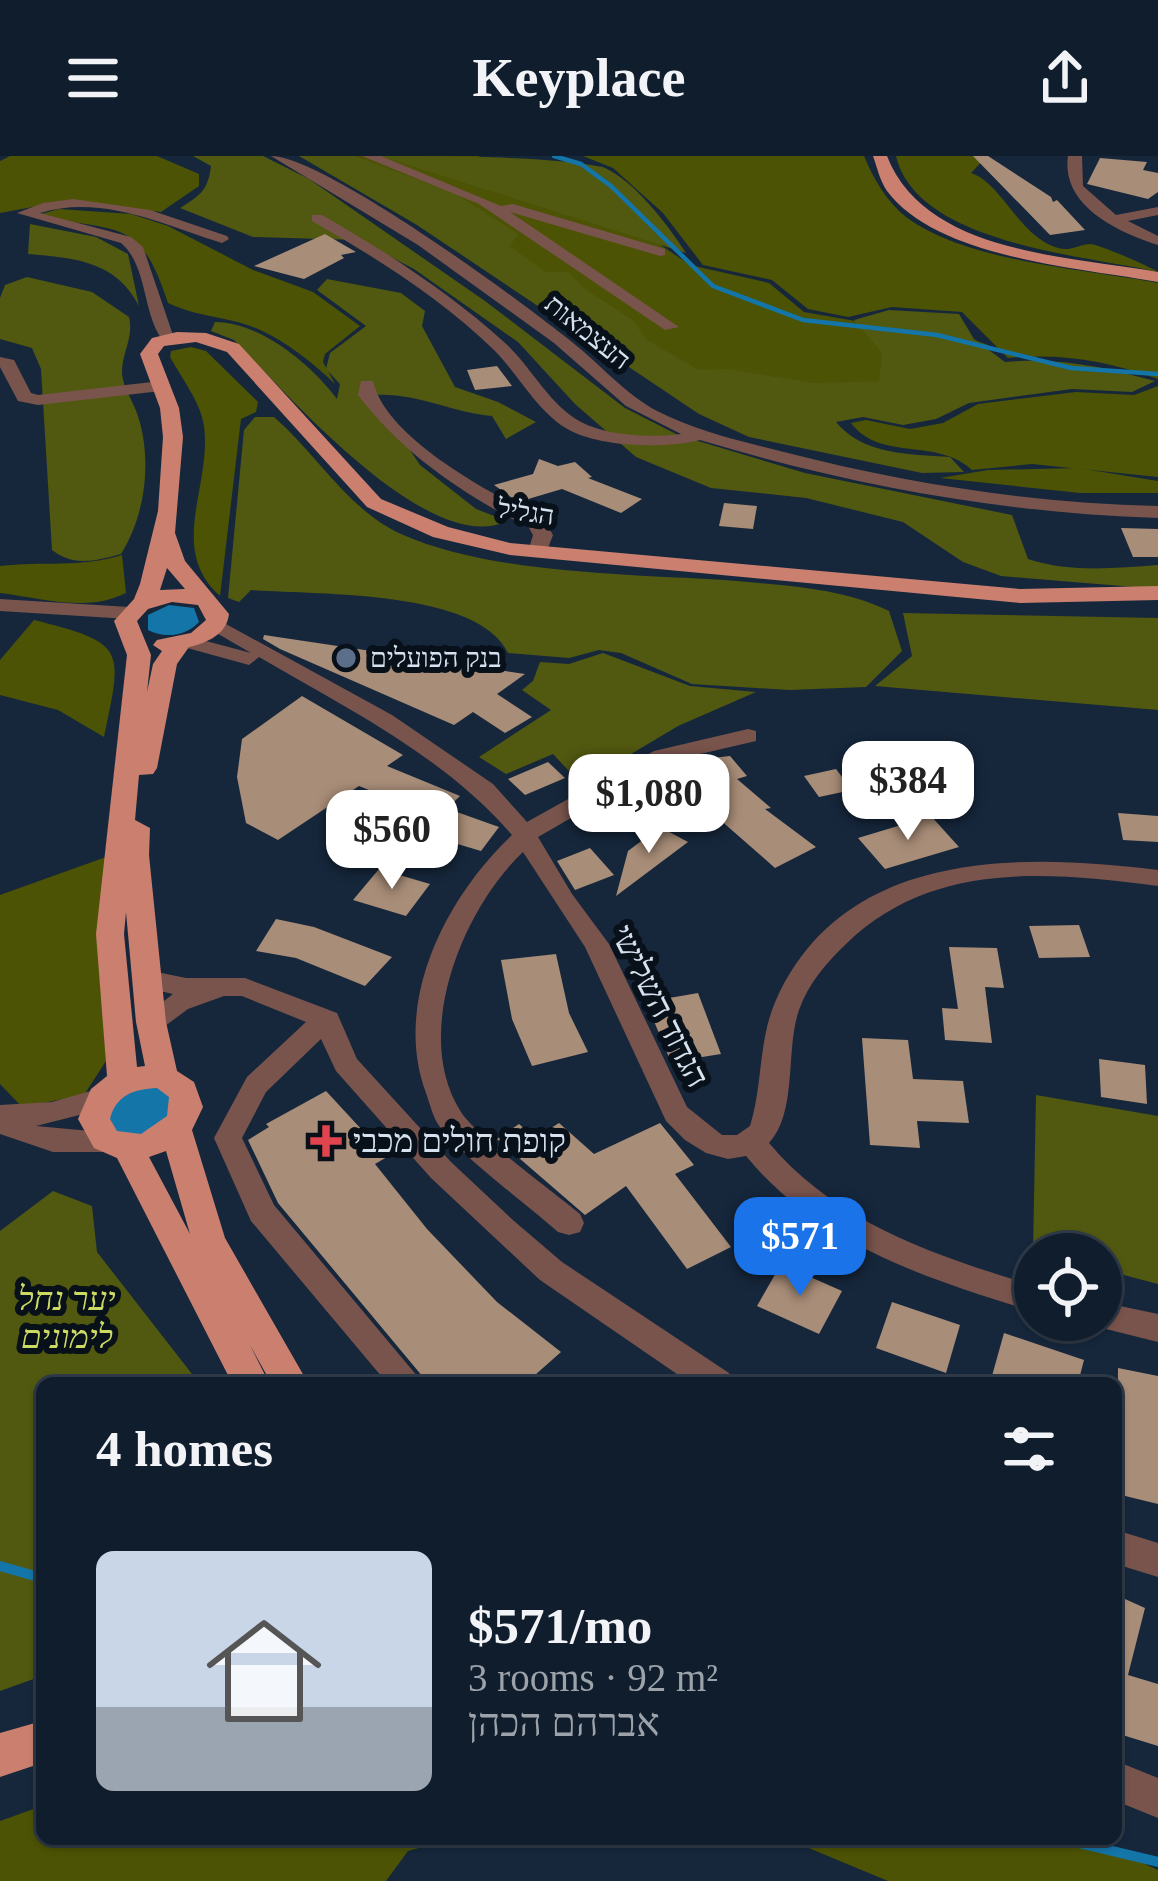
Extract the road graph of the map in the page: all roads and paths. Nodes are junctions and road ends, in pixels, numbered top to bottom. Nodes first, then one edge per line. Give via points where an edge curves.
1 (278, 156) edge
2 (369, 156) edge
3 (880, 156) edge
4 (1075, 156) edge
5 (492, 206) junction
6 (1158, 211) edge
7 (317, 218) dead end
8 (1114, 220) junction
9 (222, 239) dead end
10 (1158, 241) edge
11 (660, 252) dead end
12 (1158, 278) edge
13 (671, 327) dead end
14 (169, 338) junction
15 (0, 362) edge
16 (367, 385) dead end
17 (161, 386) junction
18 (699, 435) junction
19 (1158, 508) edge
20 (164, 531) junction
21 (538, 552) junction
22 (1158, 593) edge
23 (206, 600) junction
24 (0, 604) edge
25 (134, 617) junction
26 (215, 624) junction
27 (184, 643) junction
28 (315, 681) junction
29 (748, 736) dead end
30 (526, 835) junction
31 (1158, 878) edge
32 (147, 979) junction
33 (245, 987) junction
34 (327, 1020) junction
35 (151, 1022) junction
36 (163, 1077) junction
37 (112, 1090) junction
38 (0, 1118) edge
39 (176, 1131) junction
40 (752, 1143) junction
41 (120, 1145) junction
42 (569, 1223) dead end
43 (1014, 1293) edge
44 (1122, 1320) edge
45 (1158, 1328) edge
46 (248, 1377) edge
47 (287, 1377) edge
48 (402, 1377) edge
49 (708, 1377) edge
50 (1122, 1549) edge
51 (1158, 1560) edge
52 (36, 1744) edge
53 (0, 1755) edge
54 (1122, 1783) edge
55 (1158, 1798) edge

1 - 18 street, העצמאות via 454,266 628,400
2 - 5 street
3 - 12 main road via 894,192 944,228
4 - 8 street via 1077,186
5 - 11 street
5 - 13 street
6 - 8 street
7 - 18 street via 380,254 499,346 578,428 631,440
8 - 10 street
9 - 14 street via 122,209 24,213 126,240 137,250
14 - 17 main road via 149,354
14 - 21 main road, הגליל via 233,348 374,503 441,532
15 - 17 street via 8,363 24,397 38,400
16 - 21 street via 384,417 450,479 537,524 544,535
17 - 20 main road via 173,436
18 - 19 street, העצמאות via 894,481 1058,508
20 - 23 main road via 175,563
20 - 25 main road via 155,578
21 - 22 main road, הגליל via 1020,596
23 - 25 main road via 179,594
23 - 26 main road via 218,613
24 - 25 street
25 - 27 main road via 154,645
25 - 37 main road via 139,655 110,934
26 - 27 main road
26 - 28 street, הגדוד השלישי
27 - 28 street, הגדוד השלישי
27 - 32 main road via 166,664 135,847
28 - 30 street, הגדוד השלישי via 436,752 485,789
29 - 30 street via 662,756
30 - 40 street, הגדוד השלישי via 610,970 676,1113 711,1145
30 - 42 street via 491,868 458,922 432,990 428,1032 450,1120
31 - 40 street via 987,867 884,899 836,937 790,998 768,1118
32 - 33 street
32 - 35 main road
33 - 34 street
33 - 35 street via 180,1001
34 - 48 street via 266,1067 228,1138 262,1212
34 - 49 street via 346,1064 502,1230
35 - 36 main road
36 - 37 main road
36 - 39 main road via 188,1099
37 - 38 street via 59,1113
37 - 41 main road via 94,1119 103,1137
38 - 41 street via 26,1137
39 - 41 main road via 154,1144
39 - 47 main road via 209,1241
40 - 43 street via 775,1176 825,1212 891,1248
41 - 46 main road
44 - 45 street
50 - 51 street
52 - 53 main road
54 - 55 street

